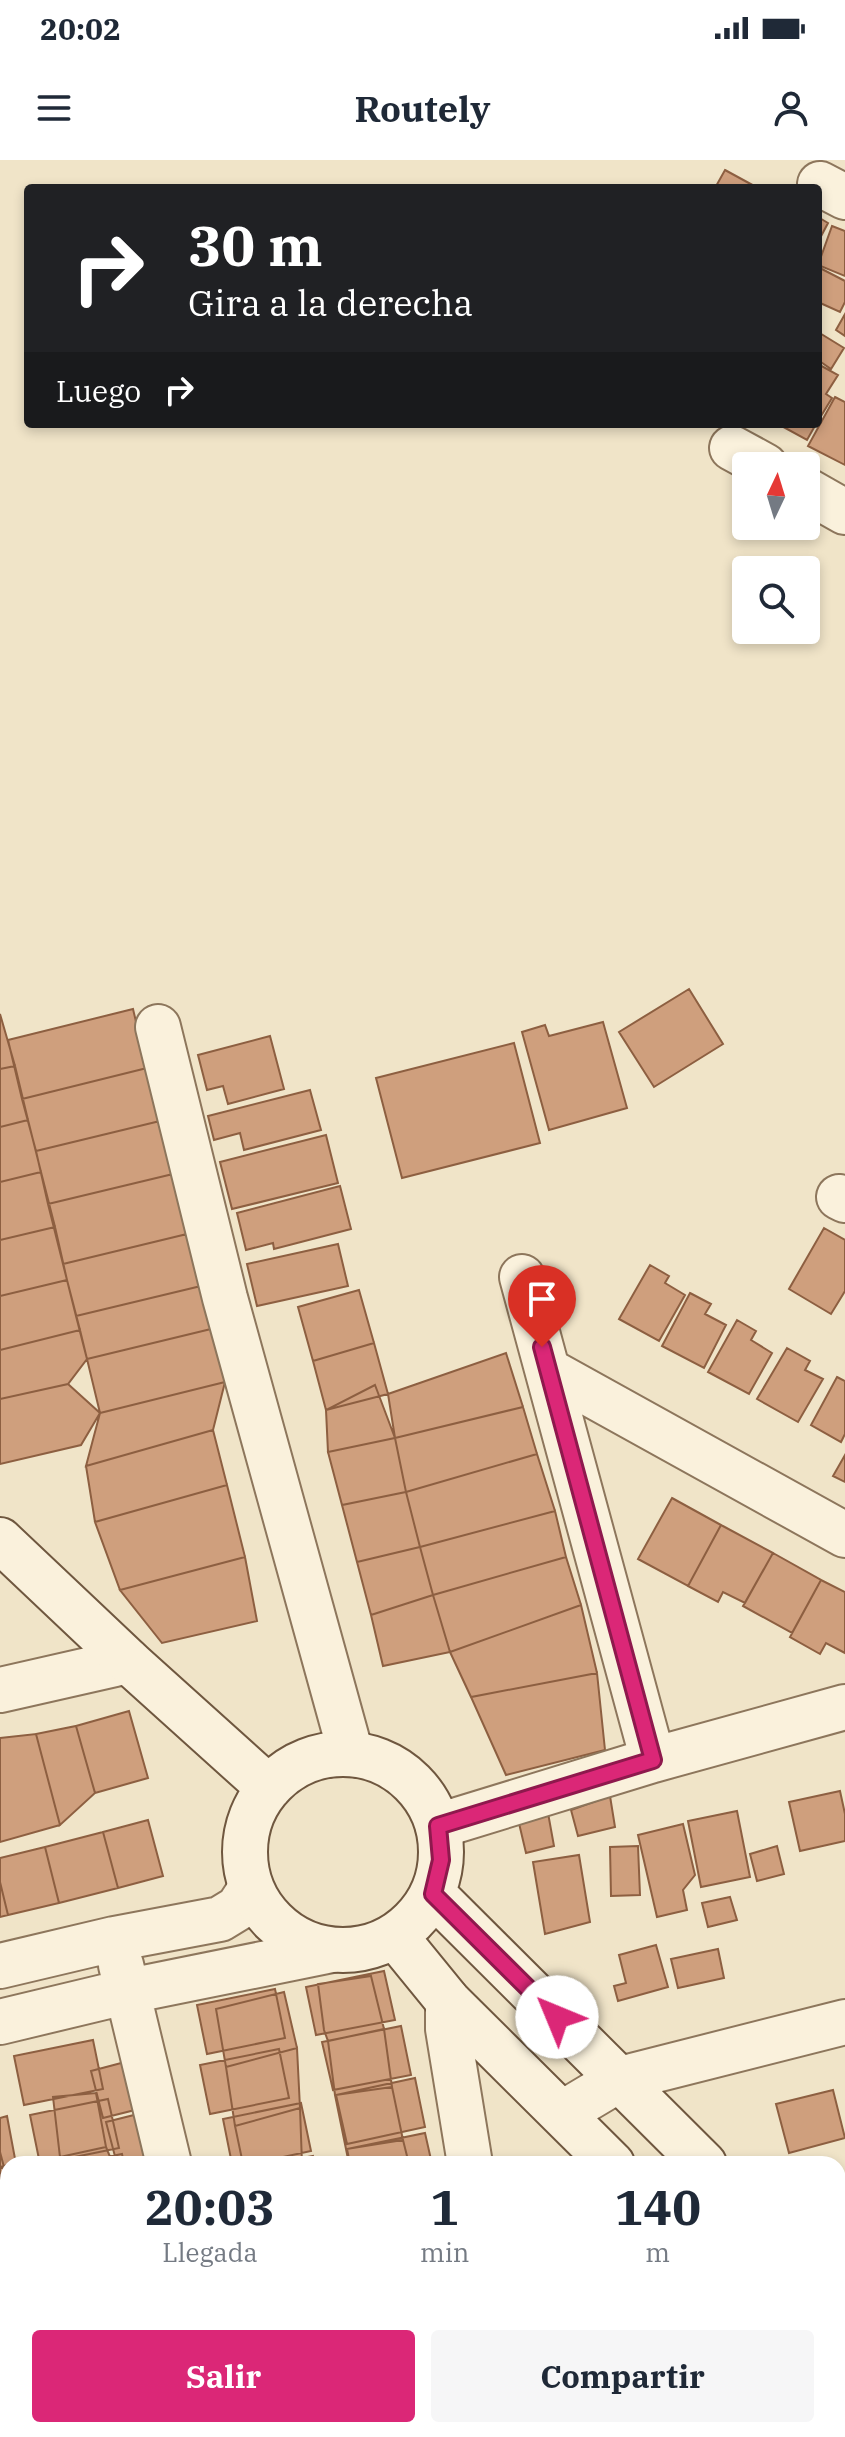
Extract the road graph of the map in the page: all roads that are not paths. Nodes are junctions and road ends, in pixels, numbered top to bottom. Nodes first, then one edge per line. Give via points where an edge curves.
1 (820, 498) edge
2 (845, 512) edge
3 (158, 1027) dead end
4 (522, 1277) dead end
5 (549, 1371) junction
6 (845, 1535) edge
7 (0, 1540) edge
8 (128, 1661) junction
9 (0, 1690) edge
10 (845, 1707) edge
11 (351, 1754) junction
12 (653, 1760) junction
13 (269, 1788) junction
14 (438, 1826) junction
15 (251, 1888) junction
16 (433, 1894) junction
17 (395, 1936) junction
18 (114, 1939) junction
19 (332, 1950) junction
20 (0, 1966) edge
21 (129, 1991) junction
22 (448, 2001) junction
23 (0, 2022) edge
24 (845, 2022) edge
25 (620, 2079) junction
26 (563, 2113) junction
27 (167, 2156) edge
28 (469, 2156) edge
29 (604, 2156) edge
30 (696, 2156) edge

1 - 2 street
3 - 11 street via 225,1298
4 - 5 street
5 - 6 street
5 - 12 street
7 - 8 street
8 - 9 street
8 - 13 street
10 - 12 street
11 - 13 street via 320,1757 292,1768
11 - 14 street via 380,1761 406,1776 426,1799
12 - 14 street
13 - 15 street via 245,1835
14 - 16 street via 441,1860
15 - 18 street via 238,1908 220,1919
15 - 19 street via 283,1930
16 - 17 street via 417,1918
16 - 25 street
17 - 19 street via 364,1948
17 - 22 street
18 - 20 street
18 - 21 street
19 - 21 street
21 - 23 street
21 - 27 street
22 - 26 street
22 - 28 street
24 - 25 street
25 - 26 street
25 - 30 street
26 - 29 street

